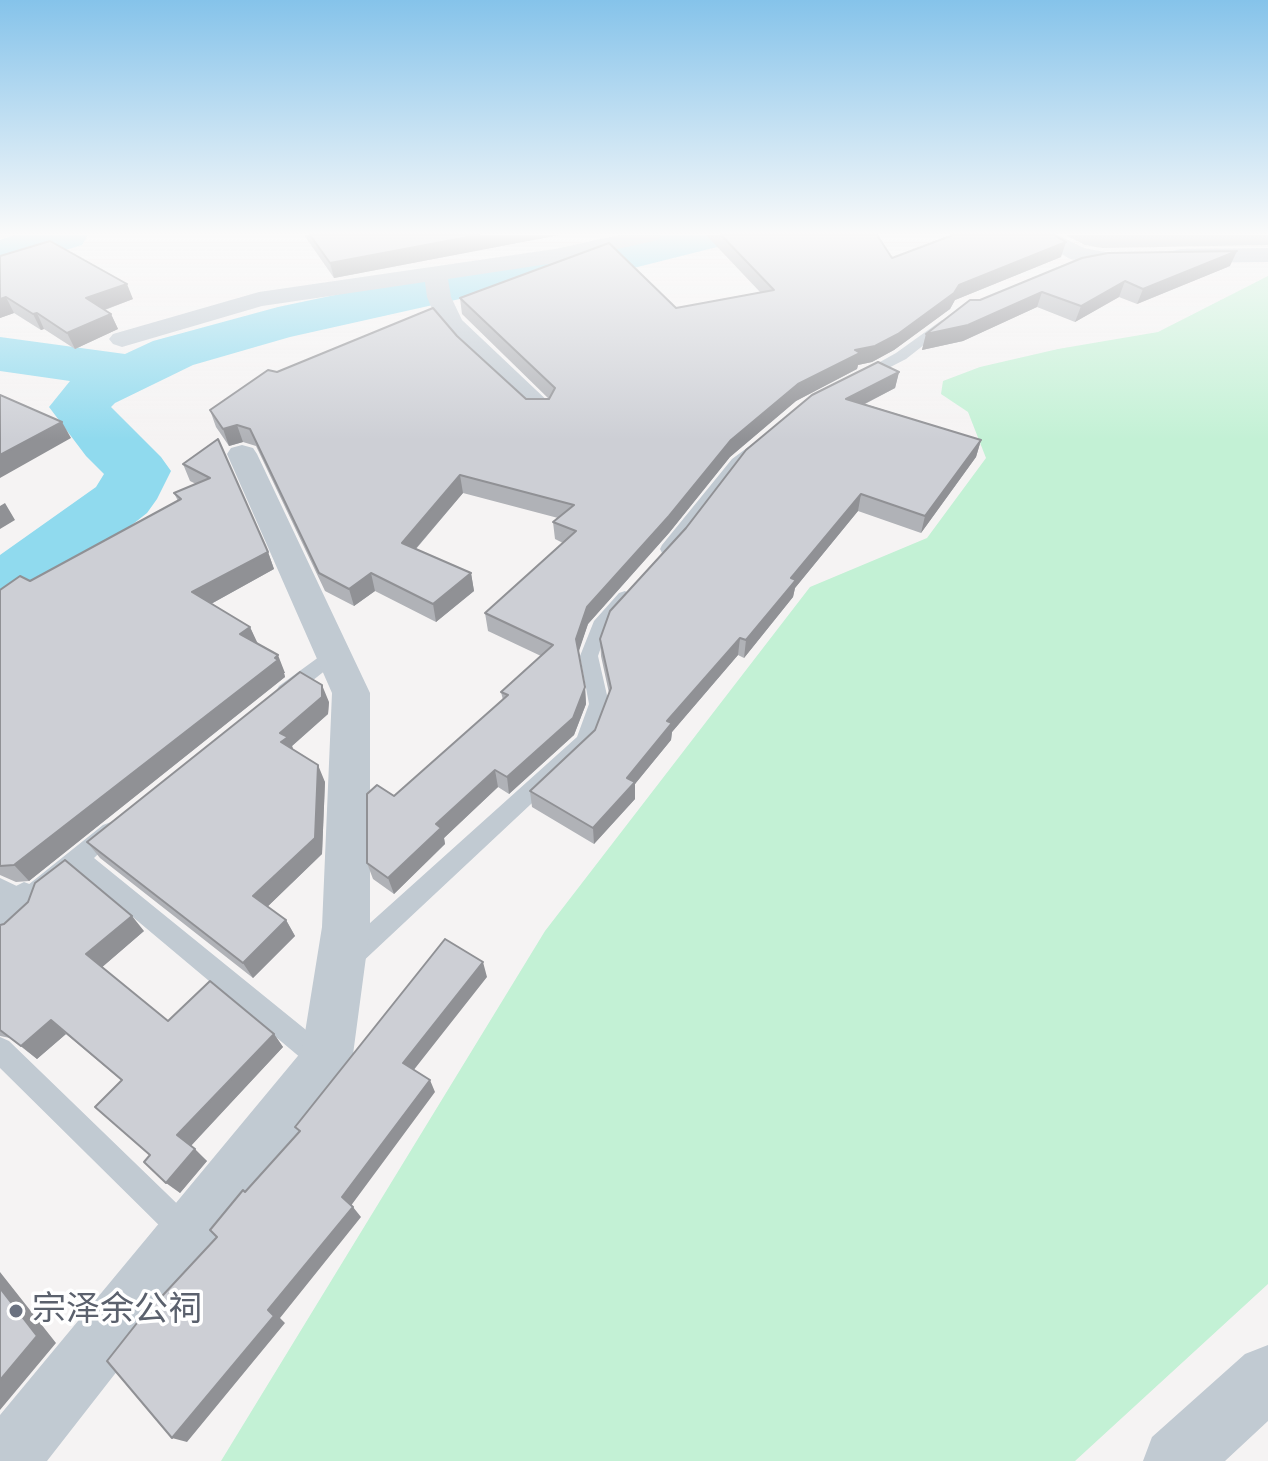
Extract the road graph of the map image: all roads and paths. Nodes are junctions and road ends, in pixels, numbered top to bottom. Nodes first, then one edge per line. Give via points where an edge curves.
1 (245, 303) edge
2 (444, 303) edge
3 (965, 308) edge
4 (122, 339) dead end
5 (845, 384) edge
6 (540, 407) edge
7 (770, 434) edge
8 (242, 454) dead end
9 (658, 561) edge
10 (638, 582) edge
11 (334, 653) junction
12 (273, 702) edge
13 (126, 819) edge
14 (78, 858) junction
15 (8, 904) edge
16 (341, 966) junction
17 (0, 1050) edge
18 (326, 1062) junction
19 (188, 1235) junction
20 (1268, 1377) edge
21 (5, 1461) edge
22 (1176, 1461) edge

1 - 4 street
2 - 6 street via 451,323 470,345
3 - 5 lane via 901,356
7 - 9 lane via 737,462
8 - 11 street
10 - 16 lane via 600,625 589,656 599,704 586,741
11 - 12 lane
11 - 16 street via 351,693
13 - 14 lane
14 - 15 lane
14 - 18 lane
16 - 18 street
17 - 19 lane
18 - 19 street
19 - 21 street
20 - 22 street

